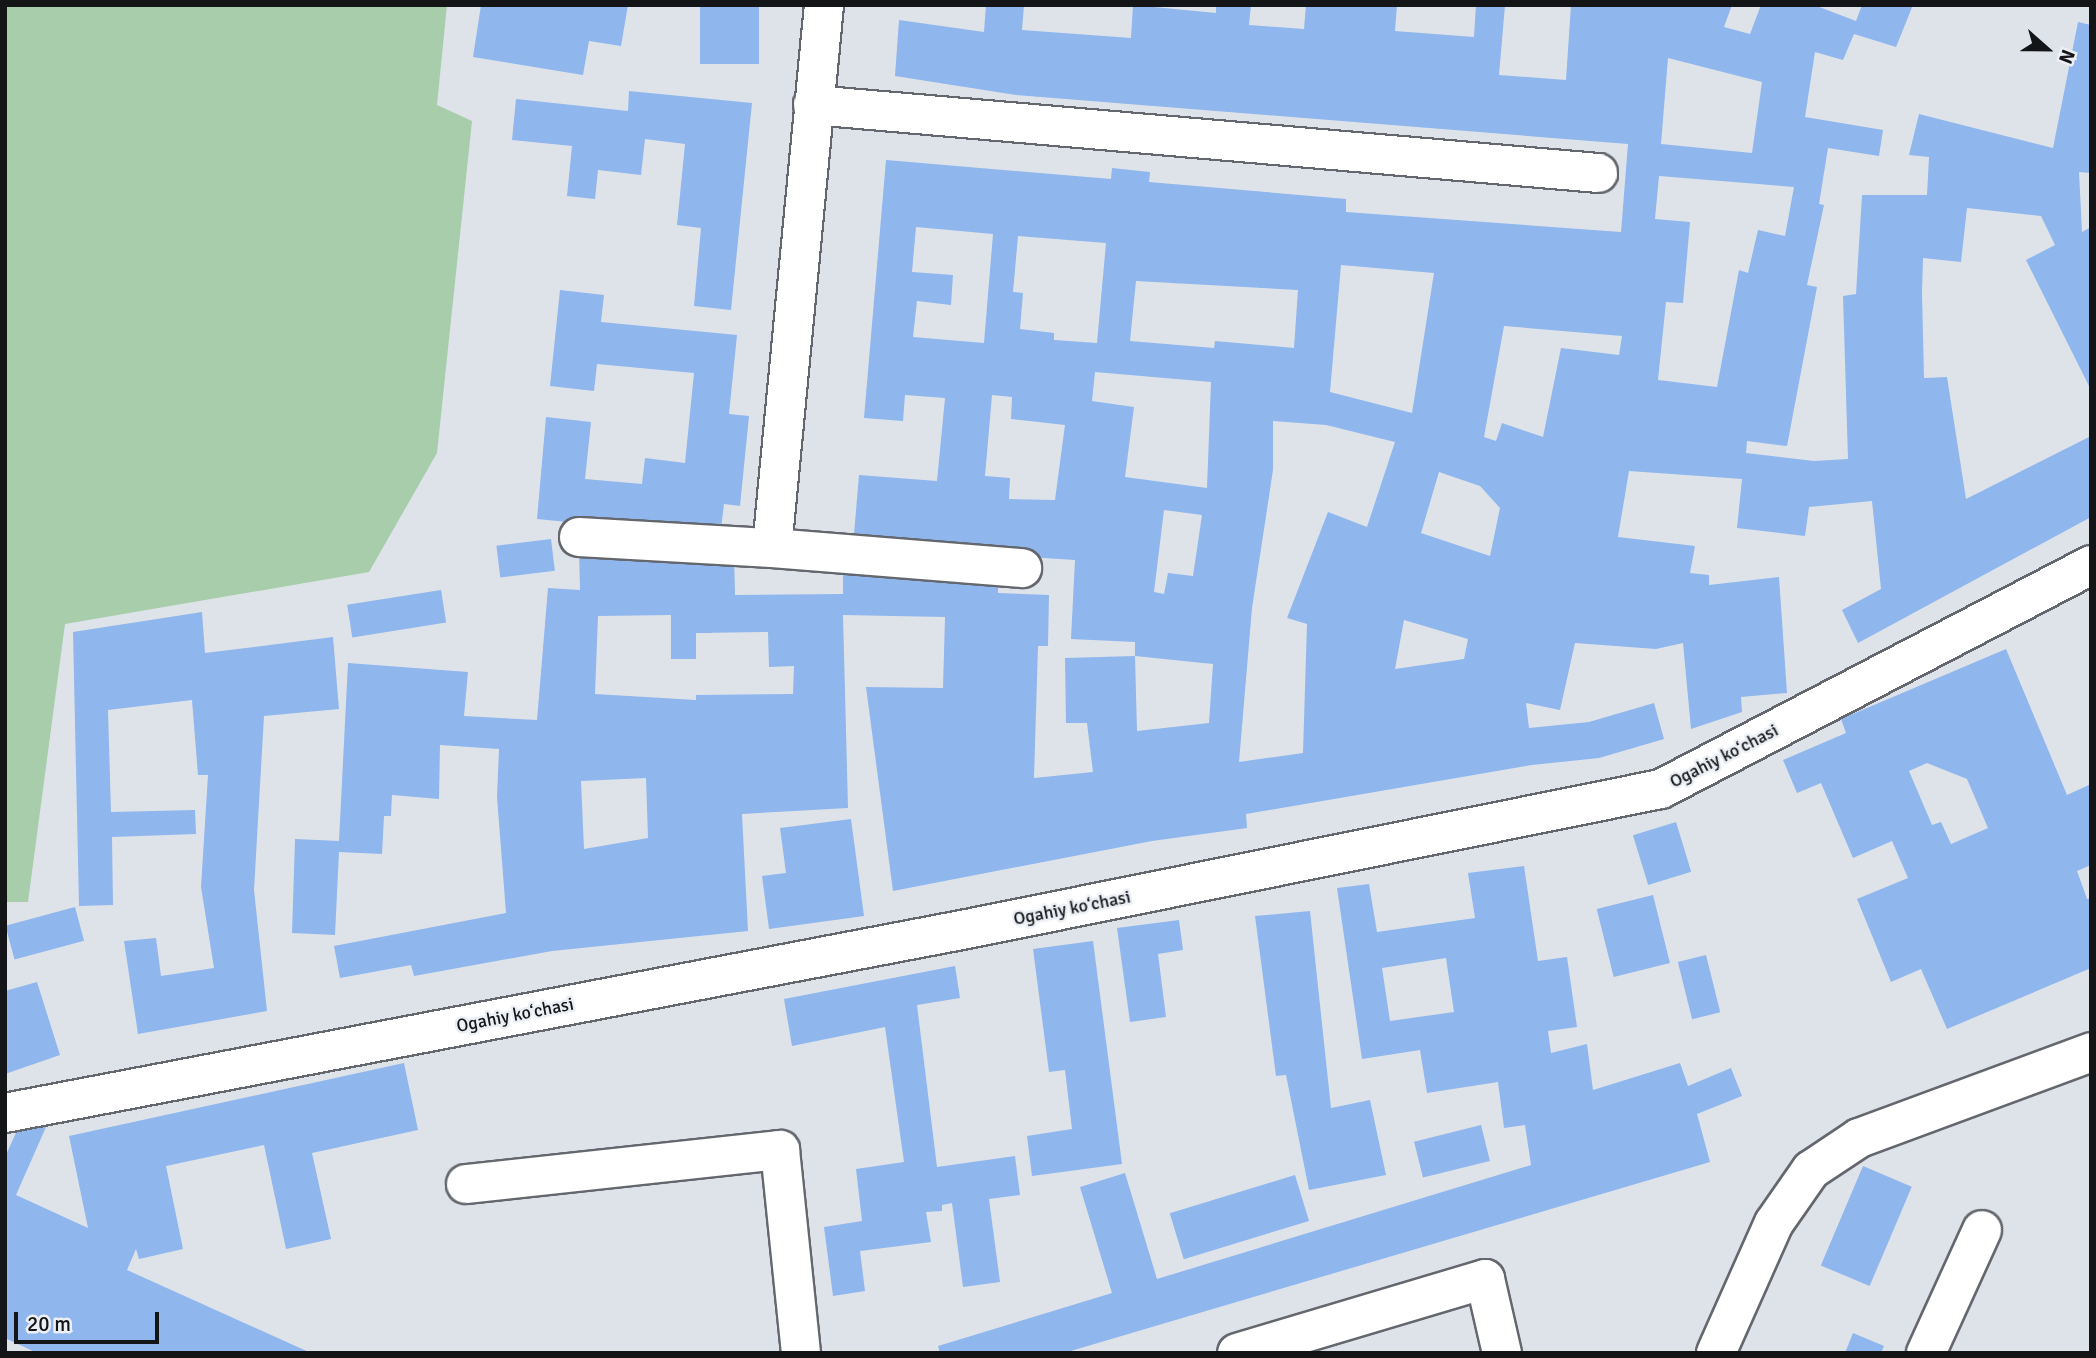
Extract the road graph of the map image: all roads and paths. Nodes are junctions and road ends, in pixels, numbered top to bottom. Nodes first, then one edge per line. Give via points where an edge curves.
1 (824, 5) edge
2 (813, 105) junction
3 (1598, 173) dead end
4 (579, 537) dead end
5 (772, 548) junction
6 (2091, 565) edge
7 (1022, 568) dead end
8 (2091, 1052) edge
9 (5, 1113) edge
10 (466, 1184) dead end
11 (1982, 1230) dead end
12 (800, 1353) edge
13 (1237, 1353) edge
14 (1502, 1353) edge
15 (1716, 1353) edge
16 (1926, 1353) edge

1 - 2 street
2 - 3 street
2 - 5 street
4 - 5 street
5 - 7 street
6 - 9 street, Ogahiy koʻchasi via 1661,789 981,927
8 - 15 street via 1858,1138 1811,1170 1774,1223
10 - 12 street via 780,1150
11 - 16 street
13 - 14 street via 1485,1279

